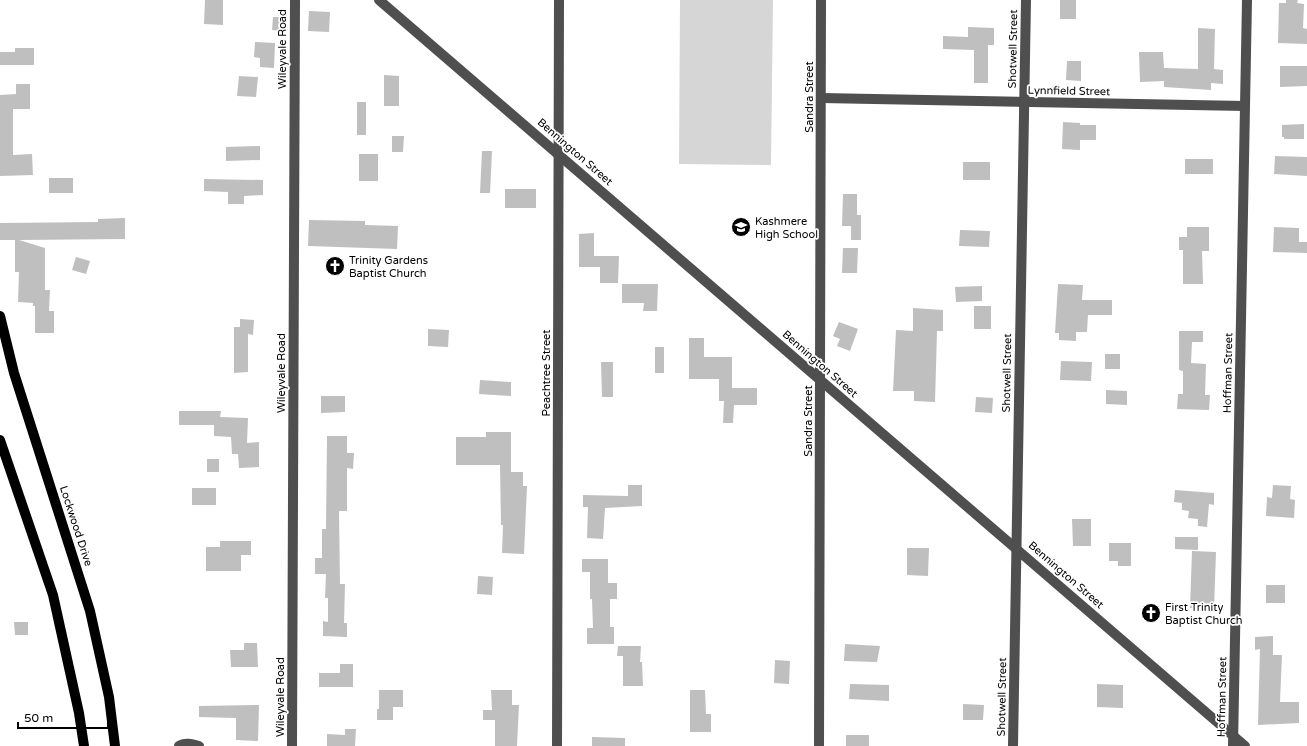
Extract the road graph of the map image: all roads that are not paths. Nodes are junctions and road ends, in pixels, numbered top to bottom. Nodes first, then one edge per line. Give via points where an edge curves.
1 (295, 0) edge
2 (380, 0) edge
3 (559, 0) edge
4 (821, 0) edge
5 (1026, 0) edge
6 (1247, 0) edge
7 (821, 98) junction
8 (1024, 102) junction
9 (1245, 106) junction
10 (559, 153) junction
11 (0, 316) edge
12 (2, 334) edge
13 (821, 380) junction
14 (0, 440) edge
15 (1016, 547) junction
16 (1233, 741) edge
17 (84, 746) edge
18 (115, 746) edge
19 (179, 746) edge
20 (199, 746) edge
21 (292, 746) edge
22 (557, 746) edge
23 (819, 746) edge
24 (1013, 746) edge
25 (1245, 746) edge

1 - 21 street, Wileyvale Road
2 - 10 street, Bennington Street
3 - 10 street, Peachtree Street
4 - 7 street, Sandra Street
5 - 8 street, Shotwell Street
6 - 9 street, Hoffman Street
7 - 8 street, Lynnfield Street
7 - 13 street, Sandra Street
8 - 9 street, Lynnfield Street
8 - 15 street, Shotwell Street
9 - 16 street, Hoffman Street
10 - 13 street, Bennington Street
10 - 22 street, Peachtree Street
11 - 12 main road, Lockwood Drive
12 - 18 main road, Lockwood Drive via 90,611 110,697
13 - 15 street, Bennington Street
13 - 23 street, Sandra Street
14 - 17 main road via 53,595
15 - 16 street, Bennington Street
15 - 24 street, Shotwell Street
16 - 25 street, Bennington Street
19 - 20 street

